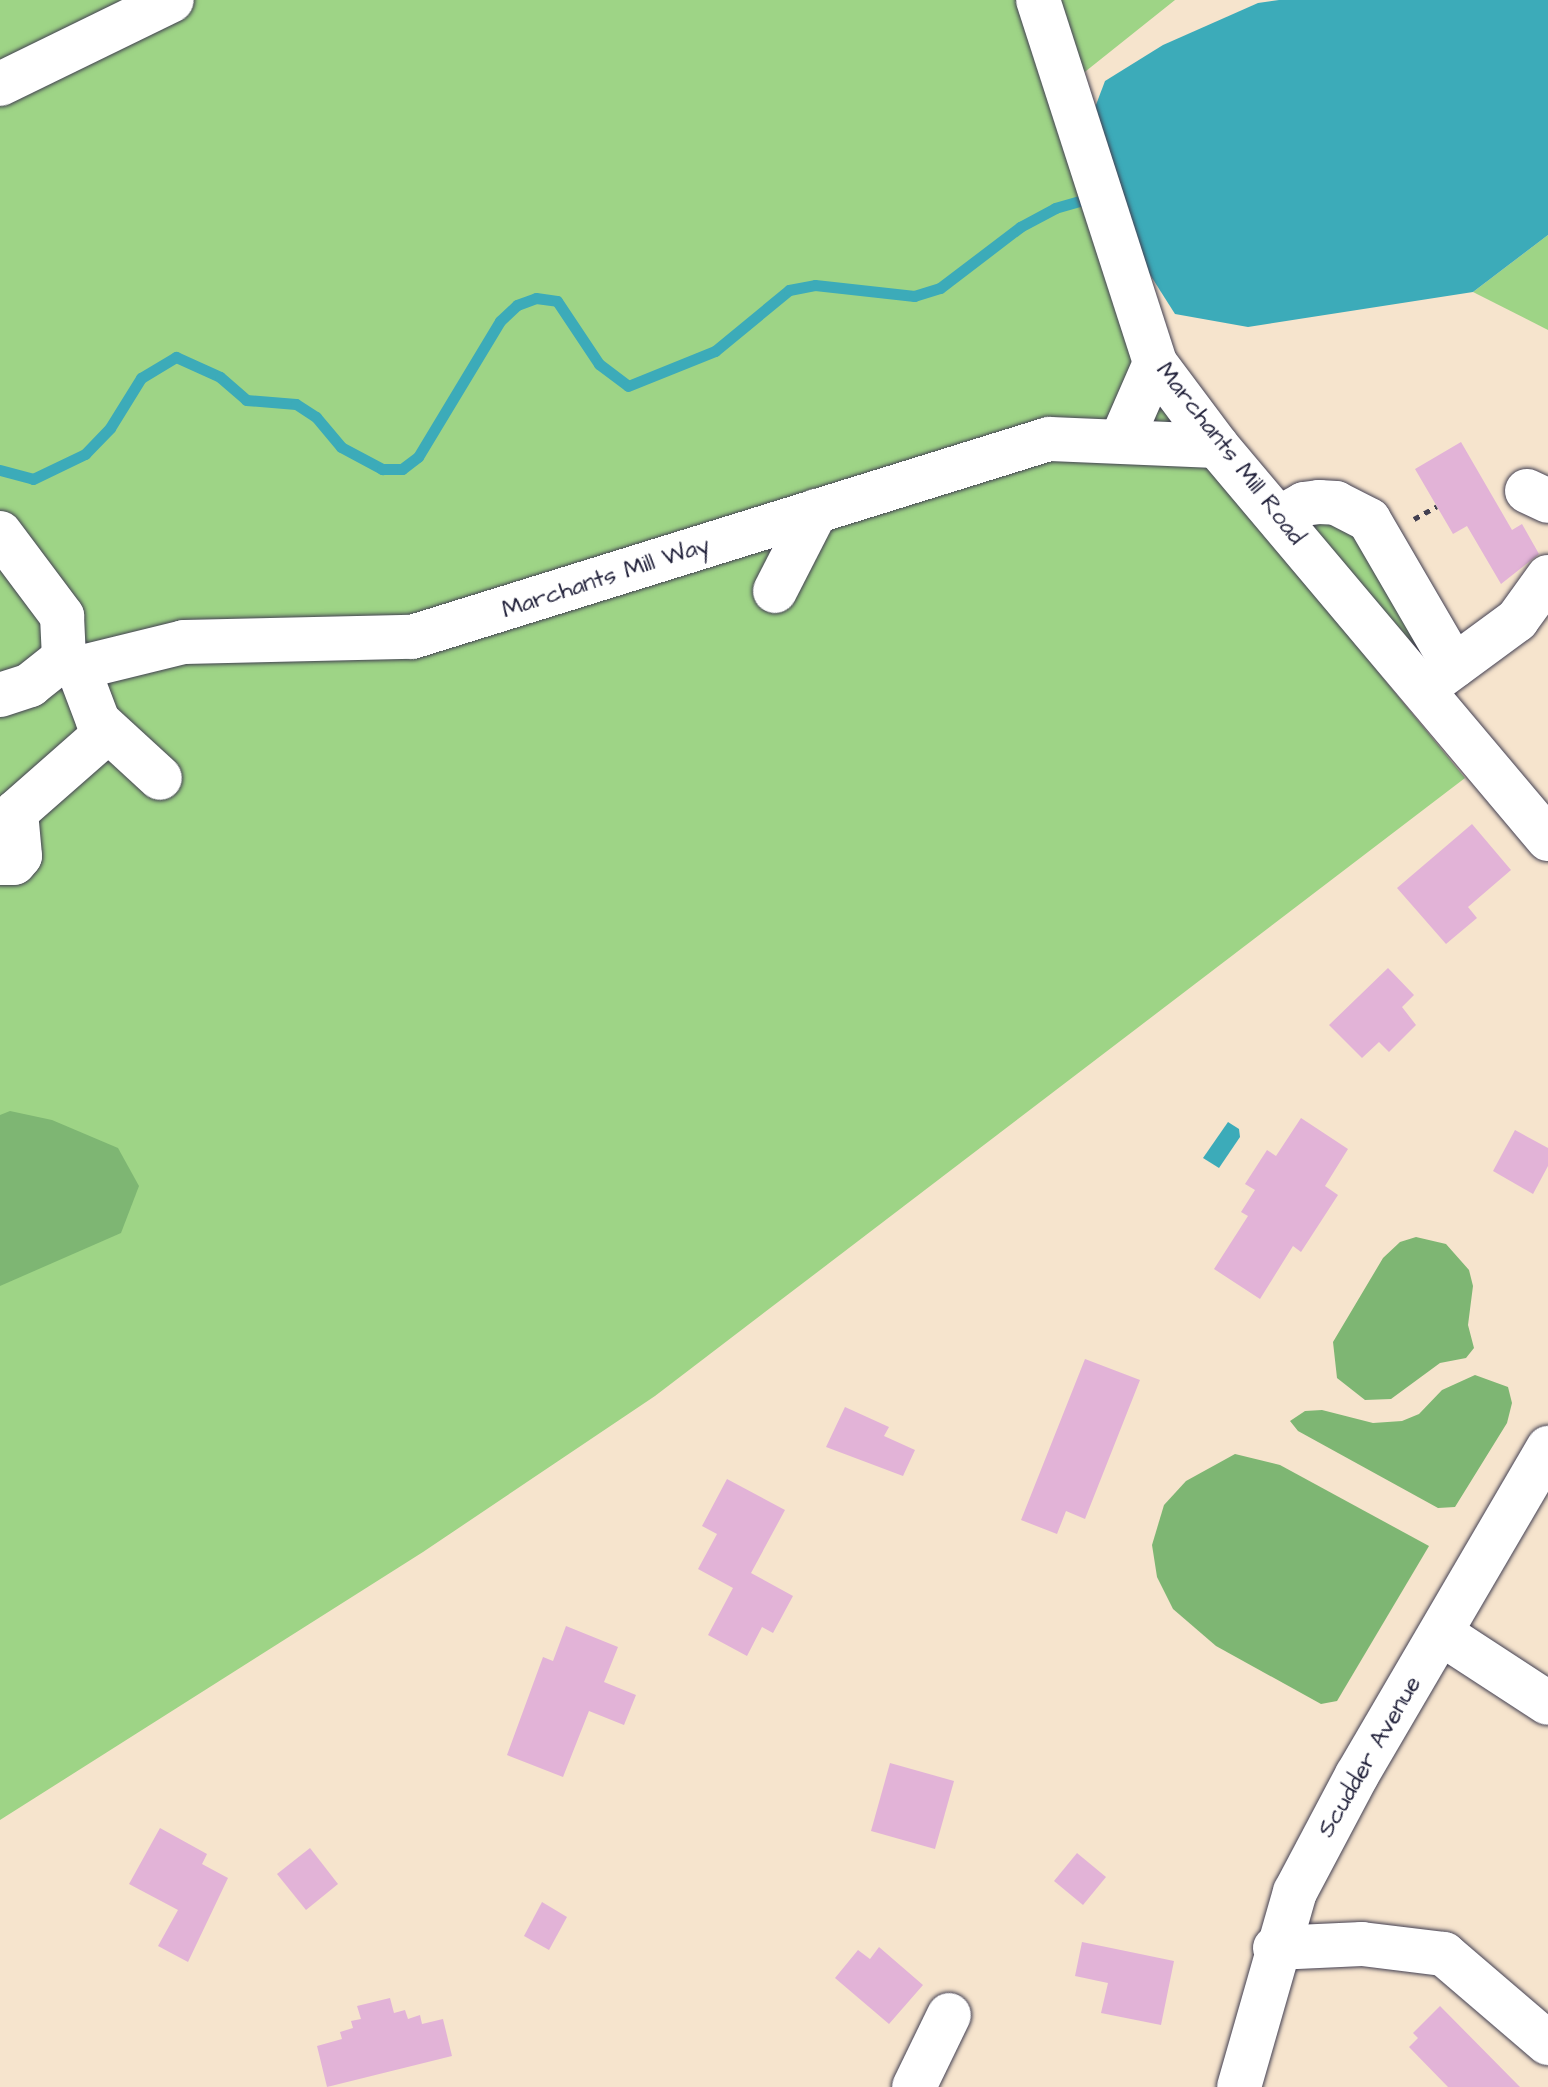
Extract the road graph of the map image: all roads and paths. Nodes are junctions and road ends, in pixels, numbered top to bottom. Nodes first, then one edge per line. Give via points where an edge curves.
1 (172, 0) edge
2 (1038, 0) edge
3 (0, 84) edge
4 (1155, 363) junction
5 (1121, 441) junction
6 (1217, 446) junction
7 (816, 511) junction
8 (1279, 518) junction
9 (0, 533) edge
10 (1548, 577) edge
11 (775, 591) dead end
12 (71, 663) junction
13 (1438, 678) junction
14 (0, 695) edge
15 (107, 732) junction
16 (160, 778) dead end
17 (8, 821) edge
18 (1548, 839) edge
19 (0, 863) edge
20 (1548, 1448) edge
21 (1442, 1634) junction
22 (1548, 1703) edge
23 (1275, 1948) junction
24 (949, 2015) dead end
25 (1548, 2043) edge
26 (914, 2087) edge
27 (1239, 2087) edge

1 - 3 street
2 - 4 street, Marchants Mill Road
4 - 5 street
4 - 6 street, Marchants Mill Road
5 - 6 street, Marchants Mill Way
5 - 7 street, Marchants Mill Way via 1049,439
6 - 8 street, Marchants Mill Road
7 - 11 street
7 - 12 street, Marchants Mill Way via 412,637 184,642
8 - 13 street, Marchants Mill Road
8 - 13 street via 1319,502 1336,503 1369,520
9 - 12 street via 62,616
10 - 13 street via 1517,620
12 - 14 street, Marchants Mill Way
12 - 15 street
13 - 18 street, Marchants Mill Road
15 - 16 street
15 - 17 street
17 - 19 street via 20,856 14,863
20 - 21 street, Scudder Avenue
21 - 22 street
21 - 23 street, Scudder Avenue via 1313,1857
23 - 25 street via 1362,1944 1444,1954
23 - 27 street, Scudder Avenue
24 - 26 street

